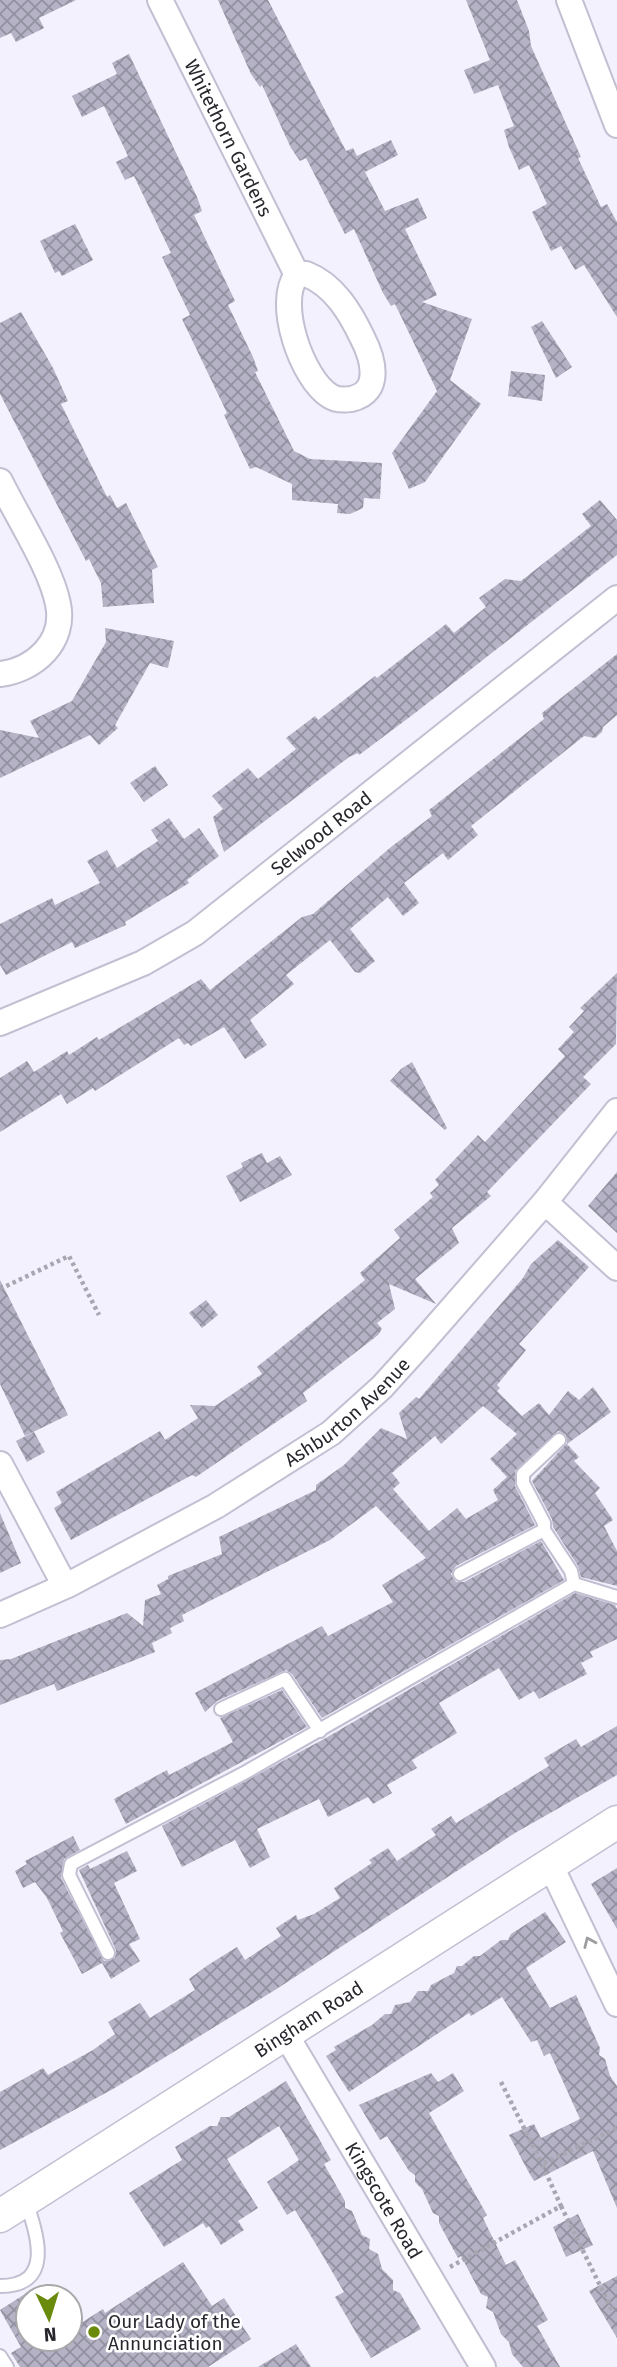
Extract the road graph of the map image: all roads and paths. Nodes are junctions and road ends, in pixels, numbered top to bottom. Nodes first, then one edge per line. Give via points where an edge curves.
1 (160, 0) edge
2 (569, 0) edge
3 (610, 87) edge
4 (617, 125) edge
5 (297, 275) junction
6 (0, 481) edge
7 (617, 598) edge
8 (0, 674) edge
9 (0, 1023) edge
10 (617, 1111) edge
11 (545, 1202) junction
12 (617, 1268) edge
13 (0, 1289) edge
14 (99, 1315) dead end
15 (559, 1440) dead end
16 (0, 1464) edge
17 (544, 1530) junction
18 (460, 1574) dead end
19 (574, 1584) junction
20 (65, 1586) junction
21 (617, 1597) edge
22 (0, 1615) edge
23 (221, 1709) dead end
24 (320, 1731) junction
25 (617, 1822) edge
26 (550, 1864) junction
27 (108, 1953) dead end
28 (617, 2004) edge
29 (286, 2035) junction
30 (501, 2082) dead end
31 (617, 2128) edge
32 (542, 2164) junction
33 (561, 2206) junction
34 (13, 2208) edge
35 (446, 2269) dead end
36 (0, 2286) edge
37 (612, 2310) dead end
38 (0, 2356) edge
39 (7, 2367) edge
40 (483, 2367) edge

1 - 5 street, Whitethorn Gardens
2 - 3 street
3 - 4 street
5 - 5 street via 306,274 325,285 364,340 374,372 360,396 343,400 329,396 308,368 289,318 288,290
6 - 8 street via 51,583 60,619 43,655 26,668
7 - 9 street, Selwood Road via 184,941
10 - 11 street, Ashburton Avenue
11 - 12 street
11 - 20 street, Ashburton Avenue via 401,1367 331,1433 254,1484
13 - 14 path via 69,1256
15 - 17 lane via 523,1474
16 - 20 street
17 - 18 lane
17 - 19 lane via 571,1571
19 - 21 lane
19 - 24 lane
20 - 22 street, Ashburton Avenue
23 - 24 lane via 285,1679
24 - 27 lane via 71,1864 69,1875
25 - 26 street, Bingham Road
28 -> 26 street
26 - 29 street, Bingham Road
29 - 34 street, Bingham Road
29 - 40 street, Kingscote Road
30 - 32 path
31 - 32 path
32 - 33 path
33 - 35 path
33 - 37 path
34 - 36 lane via 38,2239 39,2261 17,2283
38 - 39 lane

